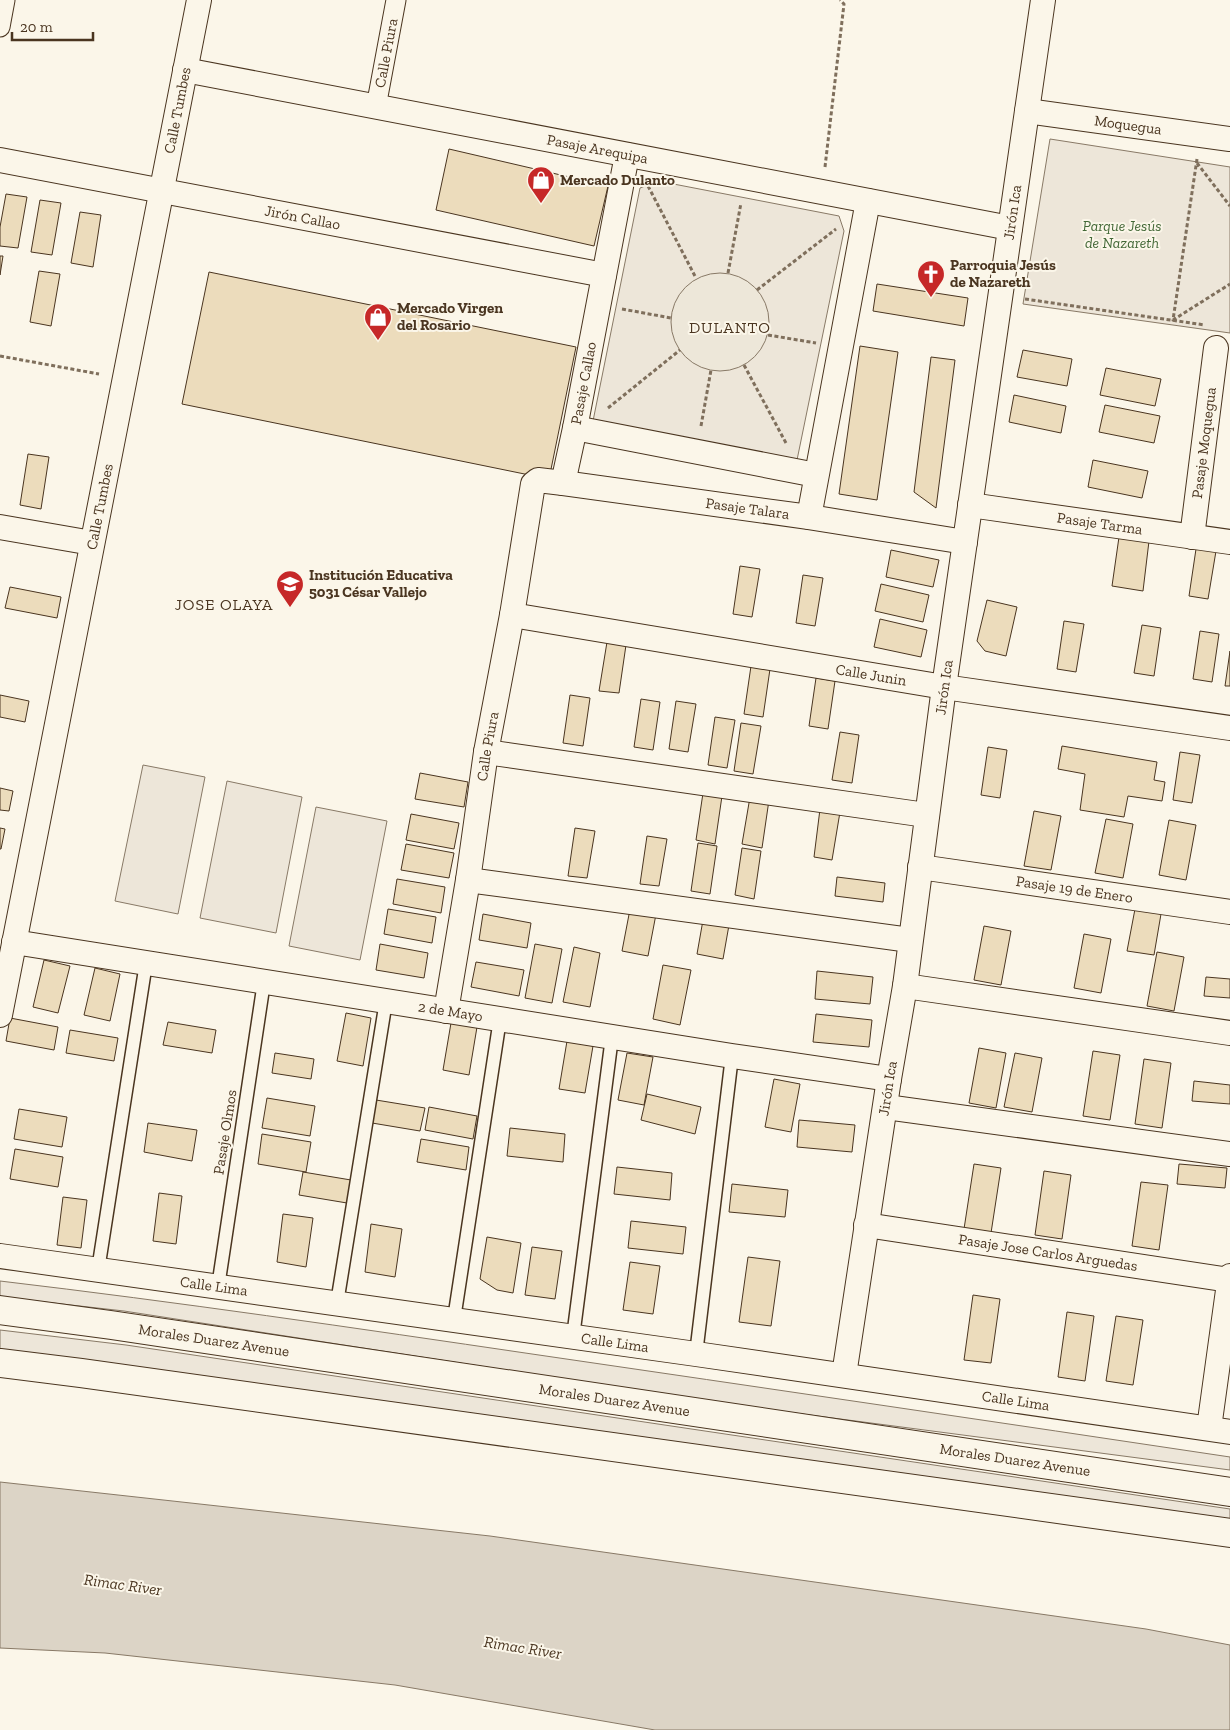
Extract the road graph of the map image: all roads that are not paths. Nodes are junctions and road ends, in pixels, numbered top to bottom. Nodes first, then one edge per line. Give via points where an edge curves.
1 (5, 0) edge
2 (198, 0) edge
3 (396, 0) edge
4 (1043, 0) edge
5 (0, 27) edge
6 (185, 70) junction
7 (376, 107) junction
8 (1027, 111) junction
9 (1230, 140) edge
10 (628, 155) junction
11 (0, 160) edge
12 (161, 190) junction
13 (868, 201) junction
14 (1010, 228) junction
15 (604, 275) junction
16 (1214, 337) road end
17 (575, 428) junction
18 (809, 473) junction
19 (563, 483) junction
20 (533, 484) joint
21 (970, 505) junction
22 (809, 517) junction
23 (0, 528) edge
24 (1192, 537) junction
25 (965, 542) junction
26 (1230, 542) edge
27 (92, 543) junction
28 (512, 614) junction
29 (944, 687) junction
30 (1230, 728) edge
31 (486, 752) junction
32 (926, 815) junction
33 (920, 867) junction
34 (468, 880) junction
35 (1230, 912) edge
36 (910, 940) junction
37 (14, 942) junction
38 (146, 963) junction
39 (264, 982) junction
40 (905, 986) junction
41 (386, 1001) junction
42 (446, 1011) junction
43 (0, 1015) edge
44 (500, 1019) junction
45 (1230, 1032) edge
46 (612, 1037) junction
47 (732, 1056) junction
48 (889, 1079) junction
49 (886, 1107) junction
50 (1230, 1154) edge
51 (866, 1225) junction
52 (0, 1256) edge
53 (98, 1270) junction
54 (1230, 1276) edge
55 (1230, 1280) edge
56 (218, 1287) junction
57 (337, 1303) junction
58 (0, 1310) edge
59 (454, 1319) junction
60 (573, 1337) junction
61 (696, 1354) junction
62 (0, 1363) edge
63 (844, 1375) junction
64 (1219, 1430) edge
65 (1230, 1492) edge
66 (1230, 1533) edge

1 - 5 street
2 - 6 street, Calle Tumbes
3 - 7 street, Calle Piura
4 - 8 street, Jirón Ica
6 - 7 street, Pasaje Arequipa
6 - 12 street, Calle Tumbes
7 - 10 street, Pasaje Arequipa
8 - 9 street, Moquegua
8 - 14 street, Jirón Ica
10 - 13 street, Pasaje Arequipa
10 - 15 street, Pasaje Callao
11 - 12 street, Jirón Callao
12 - 15 street, Jirón Callao
12 - 27 street, Calle Tumbes
13 - 14 street, Pasaje Arequipa
13 - 18 street via 841,347
14 - 21 street, Jirón Ica
15 - 17 street, Pasaje Callao
16 - 24 street, Pasaje Moquegua
17 - 18 street, Pasaje Callao
17 - 19 street
18 - 22 street
19 - 20 street, Pasaje Talara via 538,480
19 - 22 street, Pasaje Talara
20 - 28 street, Calle Piura
21 - 24 street, Pasaje Tarma
21 - 25 street, Jirón Ica
22 - 25 street, Pasaje Talara
23 - 27 street
24 - 26 street, Pasaje Tarma
25 - 29 street, Jirón Ica
27 - 37 street, Calle Tumbes
28 - 29 street, Calle Junin
28 - 31 street, Calle Piura
29 - 30 street, Calle Junin
29 - 32 street, Jirón Ica
31 - 32 street
31 - 34 street, Calle Piura
32 - 33 street, Jirón Ica
33 - 35 street, Pasaje 19 de Enero
33 - 36 street, Jirón Ica
34 - 36 street
34 - 42 street, Calle Piura
36 - 40 street, Jirón Ica
37 - 38 street, 2 de Mayo
37 - 43 street, Calle Tumbes
38 - 39 street, 2 de Mayo
38 - 53 lane
39 - 41 street, 2 de Mayo
39 - 56 lane, Pasaje Olmos
40 - 45 street
40 - 48 street, Jirón Ica
41 - 42 street, 2 de Mayo
41 - 57 lane
42 - 44 street, 2 de Mayo
44 - 46 street, 2 de Mayo
44 - 59 lane
46 - 47 street, 2 de Mayo
46 - 60 lane
47 - 48 street, 2 de Mayo
47 - 61 lane
48 - 49 street, Jirón Ica
49 - 50 street
49 - 51 street, Jirón Ica
51 - 55 street, Pasaje Jose Carlos Arguedas
51 - 63 street, Jirón Ica
52 - 53 street, Calle Lima
53 - 56 street, Calle Lima
54 - 55 street
55 - 64 street
56 - 57 street, Calle Lima
57 - 59 street, Calle Lima
58 - 65 highway, Morales Duarez Avenue
59 - 60 street, Calle Lima
60 - 61 street, Calle Lima
61 - 63 street, Calle Lima
62 - 66 highway
63 - 64 street, Calle Lima

